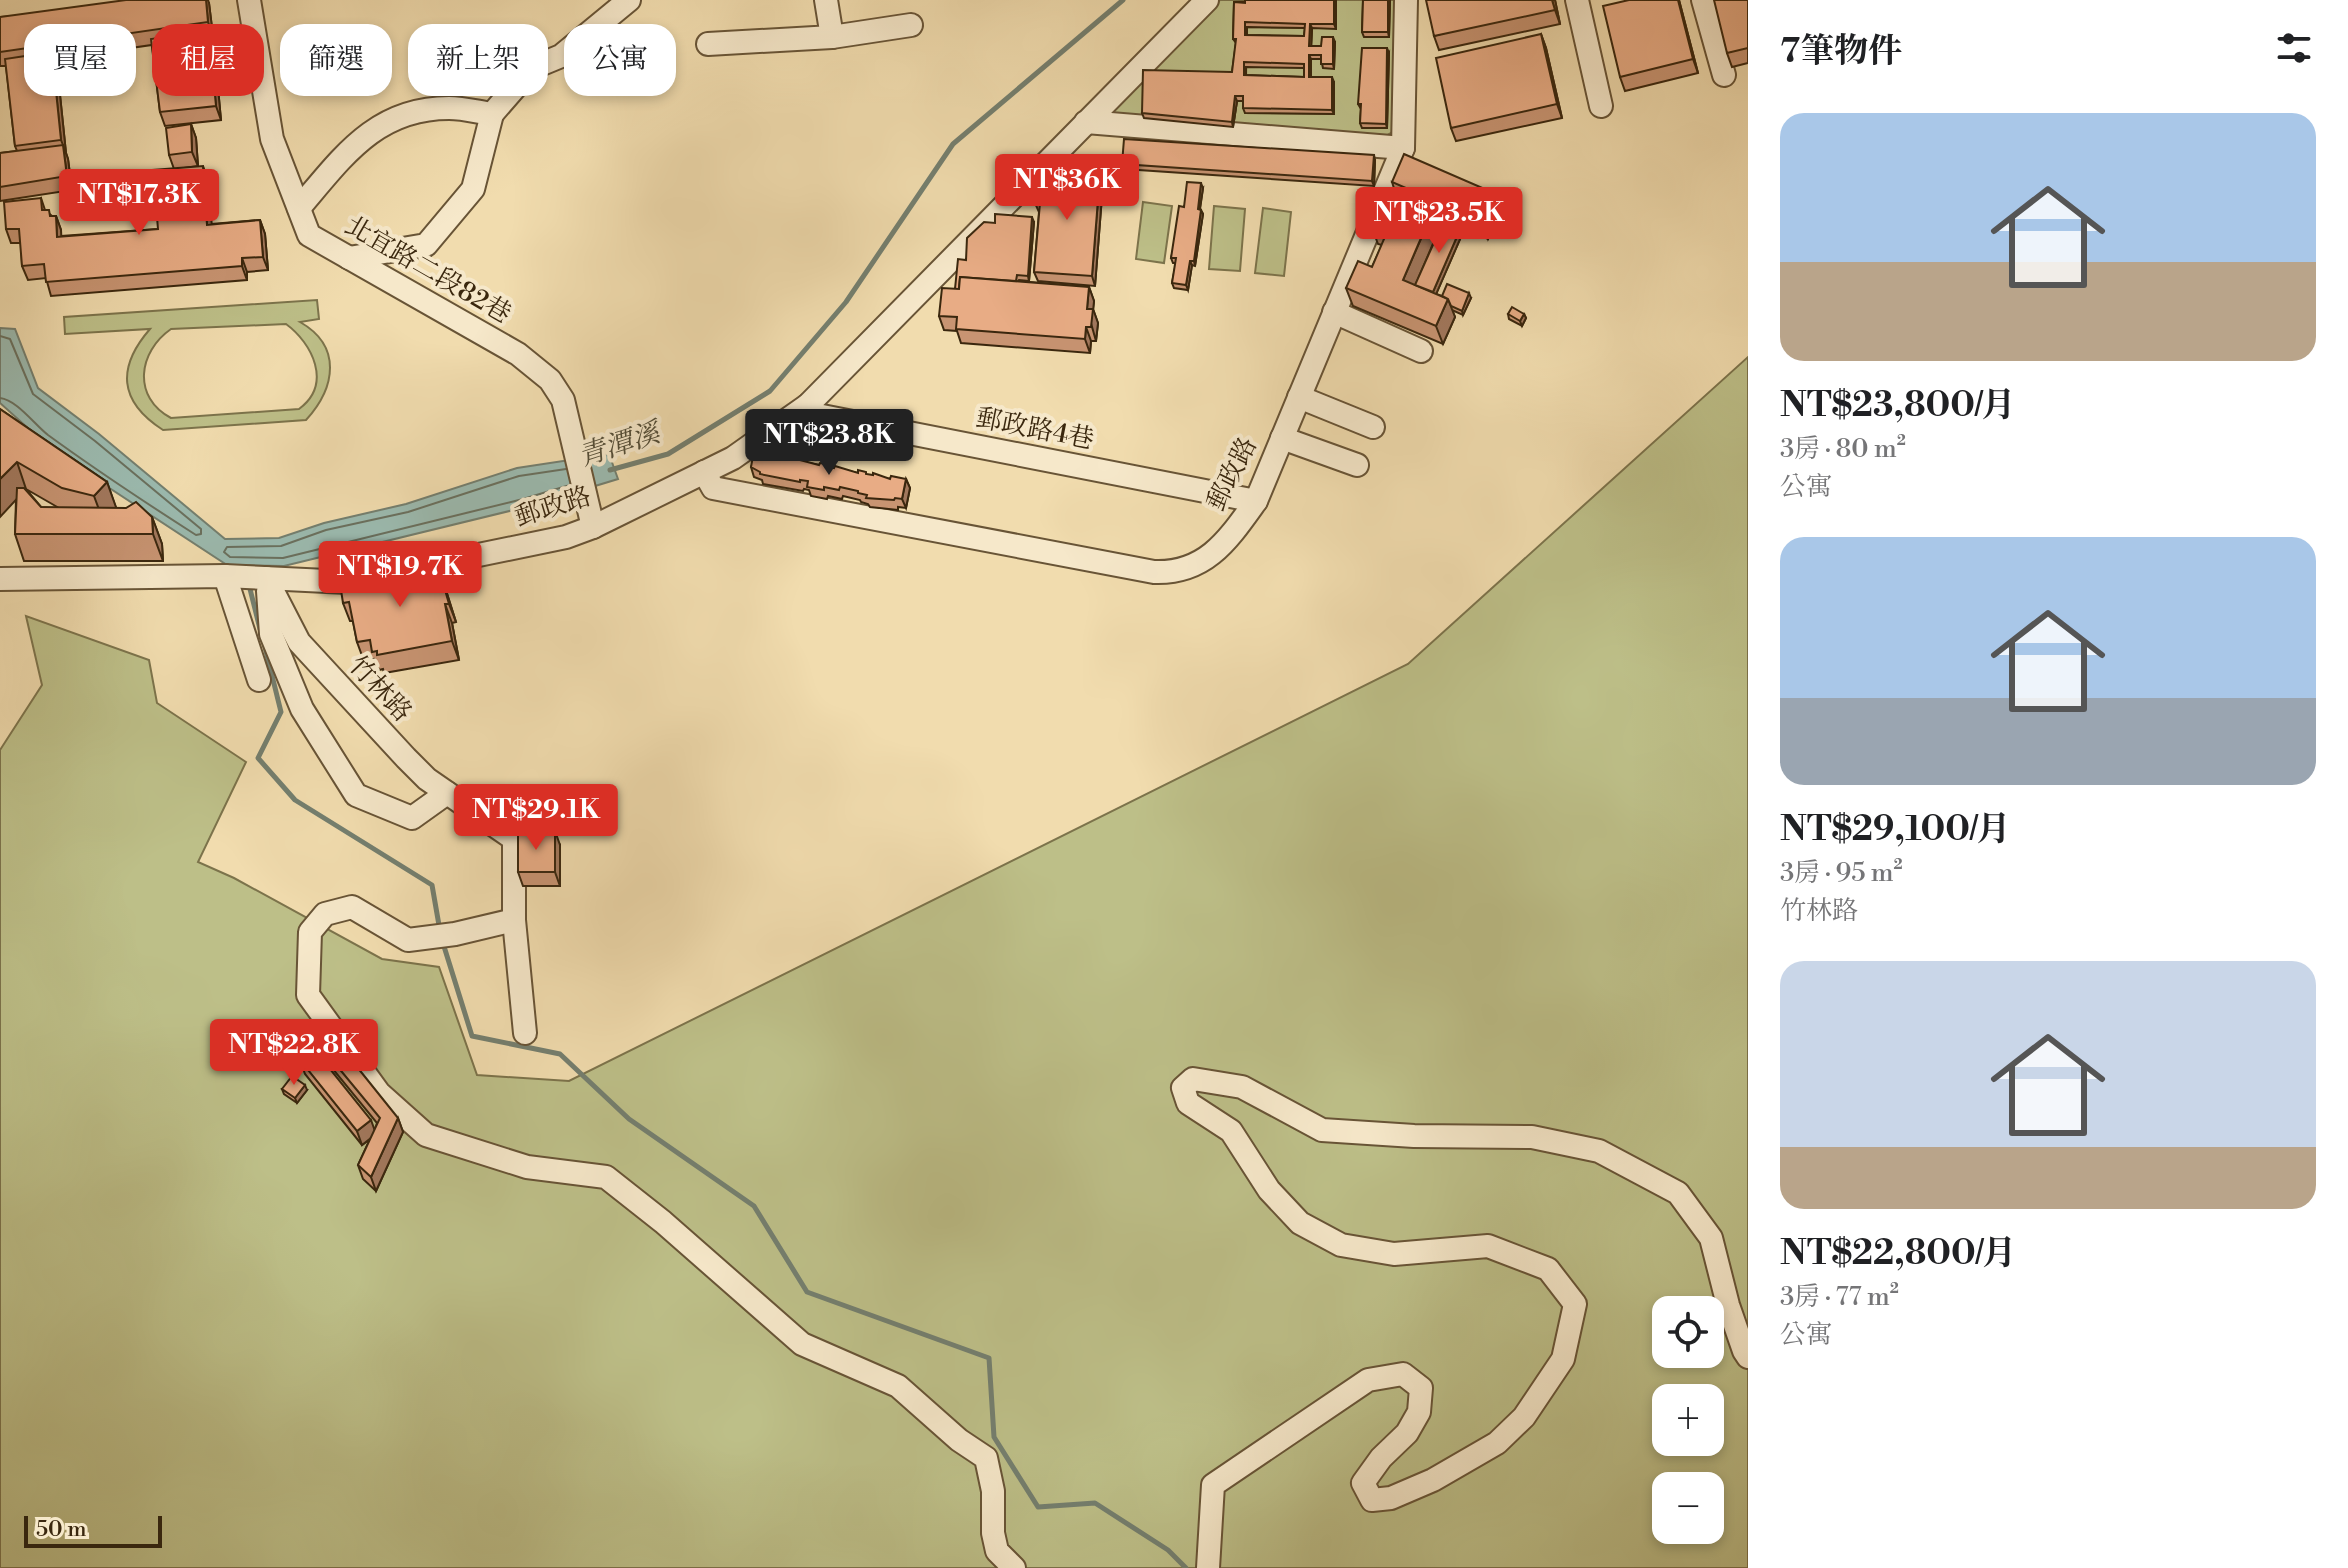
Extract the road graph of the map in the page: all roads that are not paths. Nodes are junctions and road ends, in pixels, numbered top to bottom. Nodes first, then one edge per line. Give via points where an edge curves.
1 (249, 0) edge
2 (629, 0) edge
3 (826, 0) edge
4 (1207, 0) edge
5 (1406, 0) edge
6 (1577, 0) edge
7 (1703, 0) edge
8 (911, 25) dead end
9 (832, 37) junction
10 (708, 44) dead end
11 (1724, 75) dead end
12 (1601, 106) dead end
13 (492, 114) junction
14 (1086, 122) junction
15 (1403, 148) junction
16 (299, 208) junction
17 (349, 258) junction
18 (1334, 312) junction
19 (1421, 351) dead end
20 (1299, 397) junction
21 (808, 405) junction
22 (1373, 427) dead end
23 (1282, 438) junction
24 (1357, 465) dead end
25 (704, 472) junction
26 (1256, 501) junction
27 (593, 527) junction
28 (225, 576) junction
29 (266, 578) junction
30 (0, 579) edge
31 (259, 680) dead end
32 (447, 793) junction
33 (514, 920) junction
34 (525, 1033) dead end
35 (1748, 1357) edge
36 (1207, 1559) edge
37 (1014, 1568) edge

1 - 16 street, 北宜路二段82巷 via 272,139
2 - 13 street via 561,56 532,68
3 - 9 street
4 - 14 street, 郵政路
5 - 15 street, 郵政路
6 - 12 street
7 - 11 street
8 - 9 street
9 - 10 street
13 - 16 street via 449,108 398,115 354,145
13 - 17 street via 473,189 426,245
14 - 15 street
14 - 21 street, 郵政路
15 - 18 street, 郵政路
16 - 17 street, 北宜路二段82巷 via 309,235
17 - 27 street, 北宜路二段82巷 via 518,354 550,380 563,400
18 - 19 street
18 - 20 street, 郵政路
20 - 22 street
20 - 23 street, 郵政路
21 - 25 street, 郵政路
21 - 26 street, 郵政路4巷 via 817,415
23 - 24 street
23 - 26 street, 郵政路
25 - 26 street, 郵政路 via 713,488 1154,572 1190,569 1224,544
25 - 27 street, 郵政路
27 - 29 street, 郵政路 via 347,582
28 - 29 street
28 - 30 street
28 - 31 street
29 - 32 street, 竹林路 via 299,642 406,758
29 - 32 street via 271,634 302,709 356,795 412,818
32 - 33 street, 竹林路 via 514,839
33 - 34 street
33 - 37 street via 408,940 352,907 325,914 310,932 308,995 379,1093 426,1135 527,1167 606,1177 802,1344 898,1386 986,1458 997,1551
35 - 36 street via 1711,1238 1678,1193 1599,1151 1532,1137 1322,1130 1242,1087 1193,1079 1183,1088 1188,1103 1231,1131 1269,1190 1300,1223 1341,1245 1394,1254 1488,1246 1548,1269 1575,1304 1563,1359 1524,1417 1497,1443 1433,1480 1391,1498 1372,1500 1363,1483 1407,1433 1419,1412 1421,1388 1403,1374 1368,1380 1213,1485

